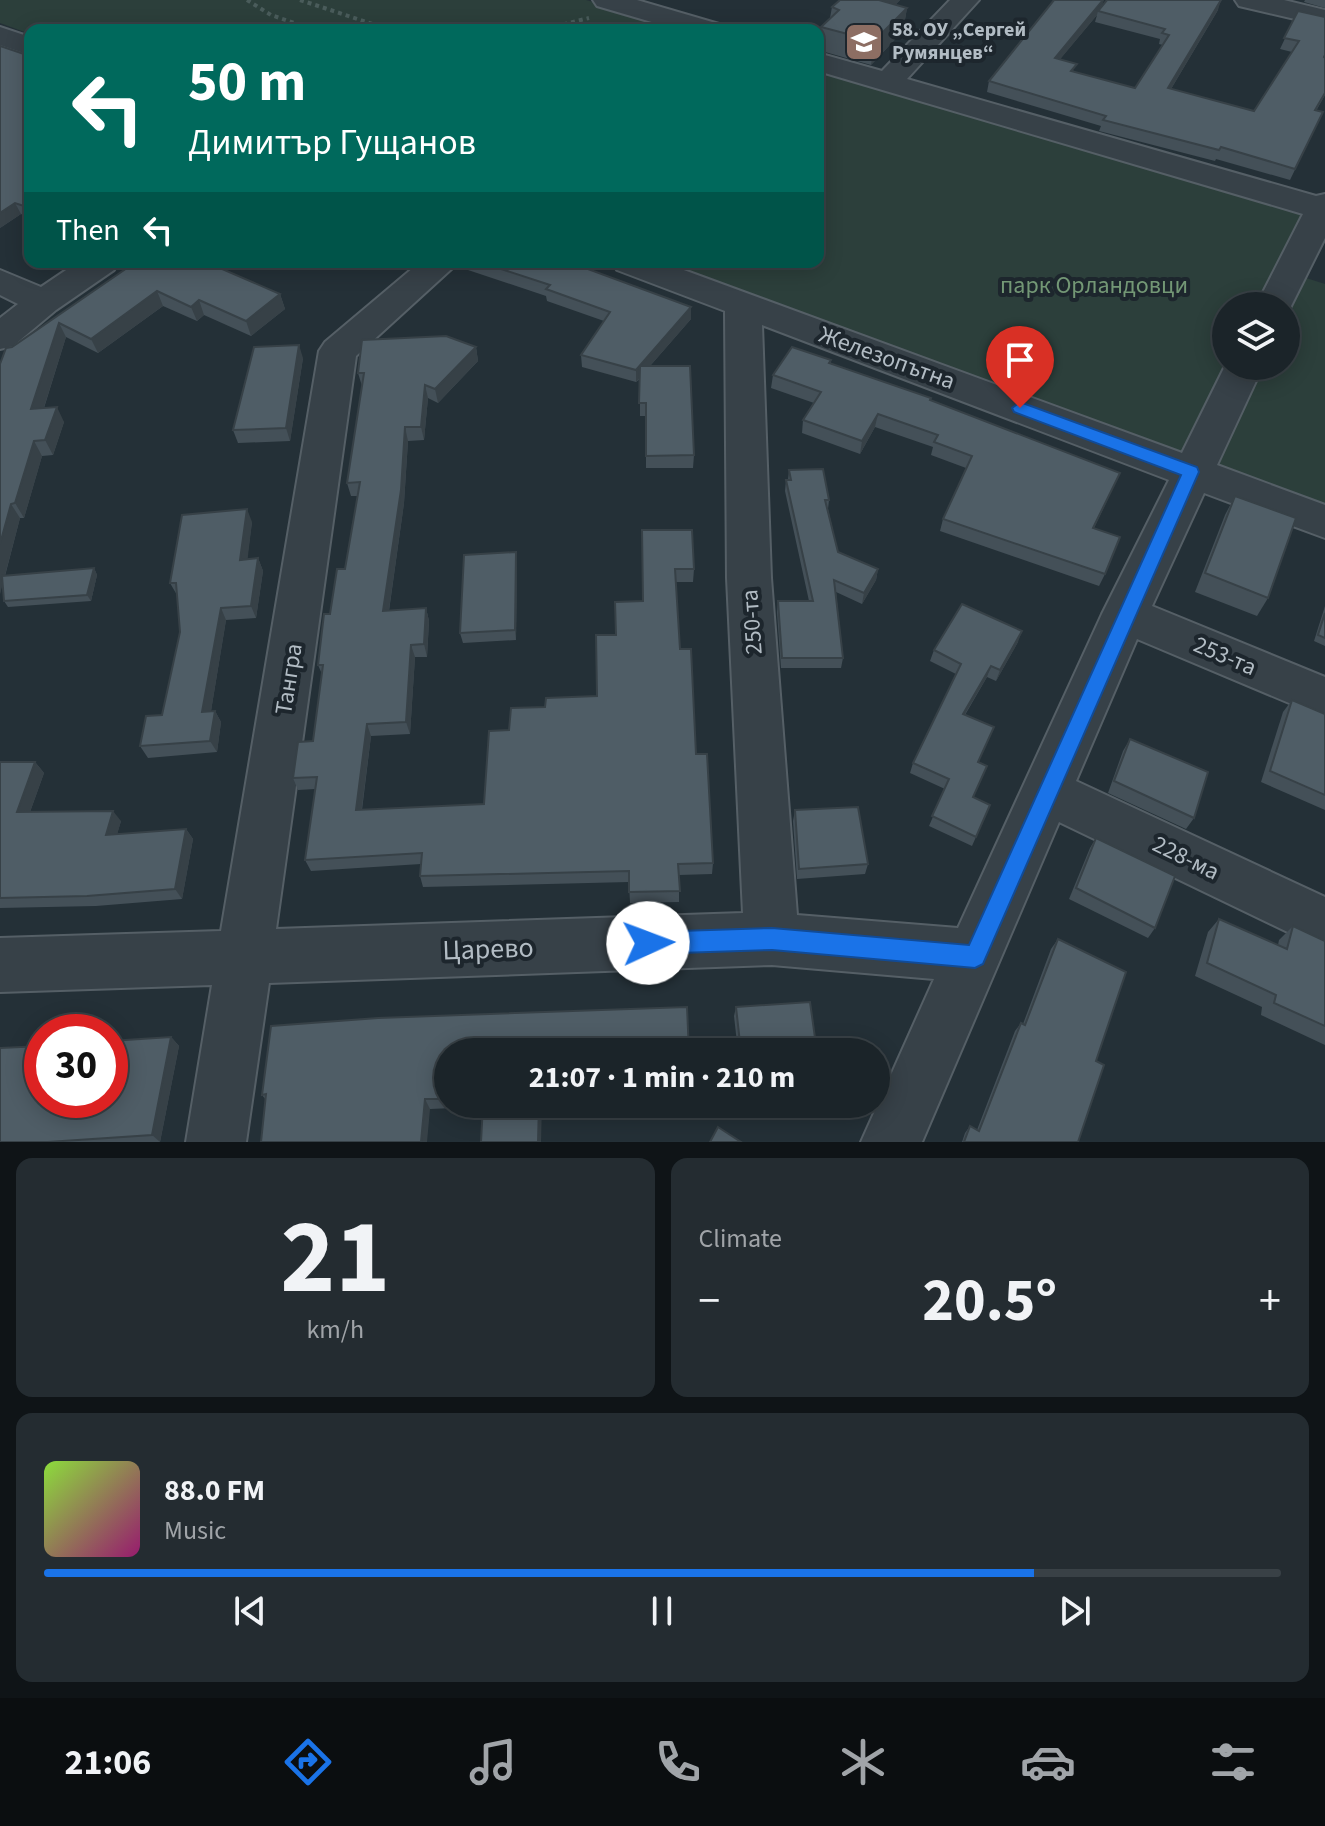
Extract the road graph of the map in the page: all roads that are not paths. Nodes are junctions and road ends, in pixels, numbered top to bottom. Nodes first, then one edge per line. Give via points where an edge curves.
1 (965, 0) edge
2 (1249, 0) edge
3 (615, 1) edge
4 (1314, 12) edge
5 (690, 24) edge
6 (0, 36) edge
7 (24, 44) edge
8 (824, 64) edge
9 (888, 82) junction
10 (1324, 207) edge
11 (93, 268) edge
12 (435, 268) edge
13 (645, 268) edge
14 (0, 281) edge
15 (1281, 292) edge
16 (43, 302) junction
17 (743, 304) junction
18 (0, 337) edge
19 (1237, 380) edge
20 (1191, 472) junction
21 (1325, 522) edge
22 (1125, 614) junction
23 (1325, 698) edge
24 (1047, 792) junction
25 (1325, 924) edge
26 (772, 939) junction
27 (975, 956) junction
28 (245, 957) junction
29 (0, 965) edge
30 (216, 1142) edge
31 (891, 1142) edge

1 - 9 street
2 - 4 street
3 - 5 street
6 - 7 street
8 - 9 street
9 - 10 street
10 - 15 street
11 - 16 street
12 - 28 street, Тангра via 338,351
13 - 17 street, Железопътна
14 - 16 street
16 - 18 street
17 - 20 street, Железопътна
17 - 26 street, 250-та via 749,578
19 - 20 street
20 - 21 street, Железопътна
20 - 22 street
22 - 23 street, 253-та
22 - 24 street
24 - 25 street, 228-ма
24 - 27 street
26 - 27 street, Царево
26 - 28 street, Царево
27 - 31 street
28 - 29 street, Царево
28 - 30 street, Тангра

